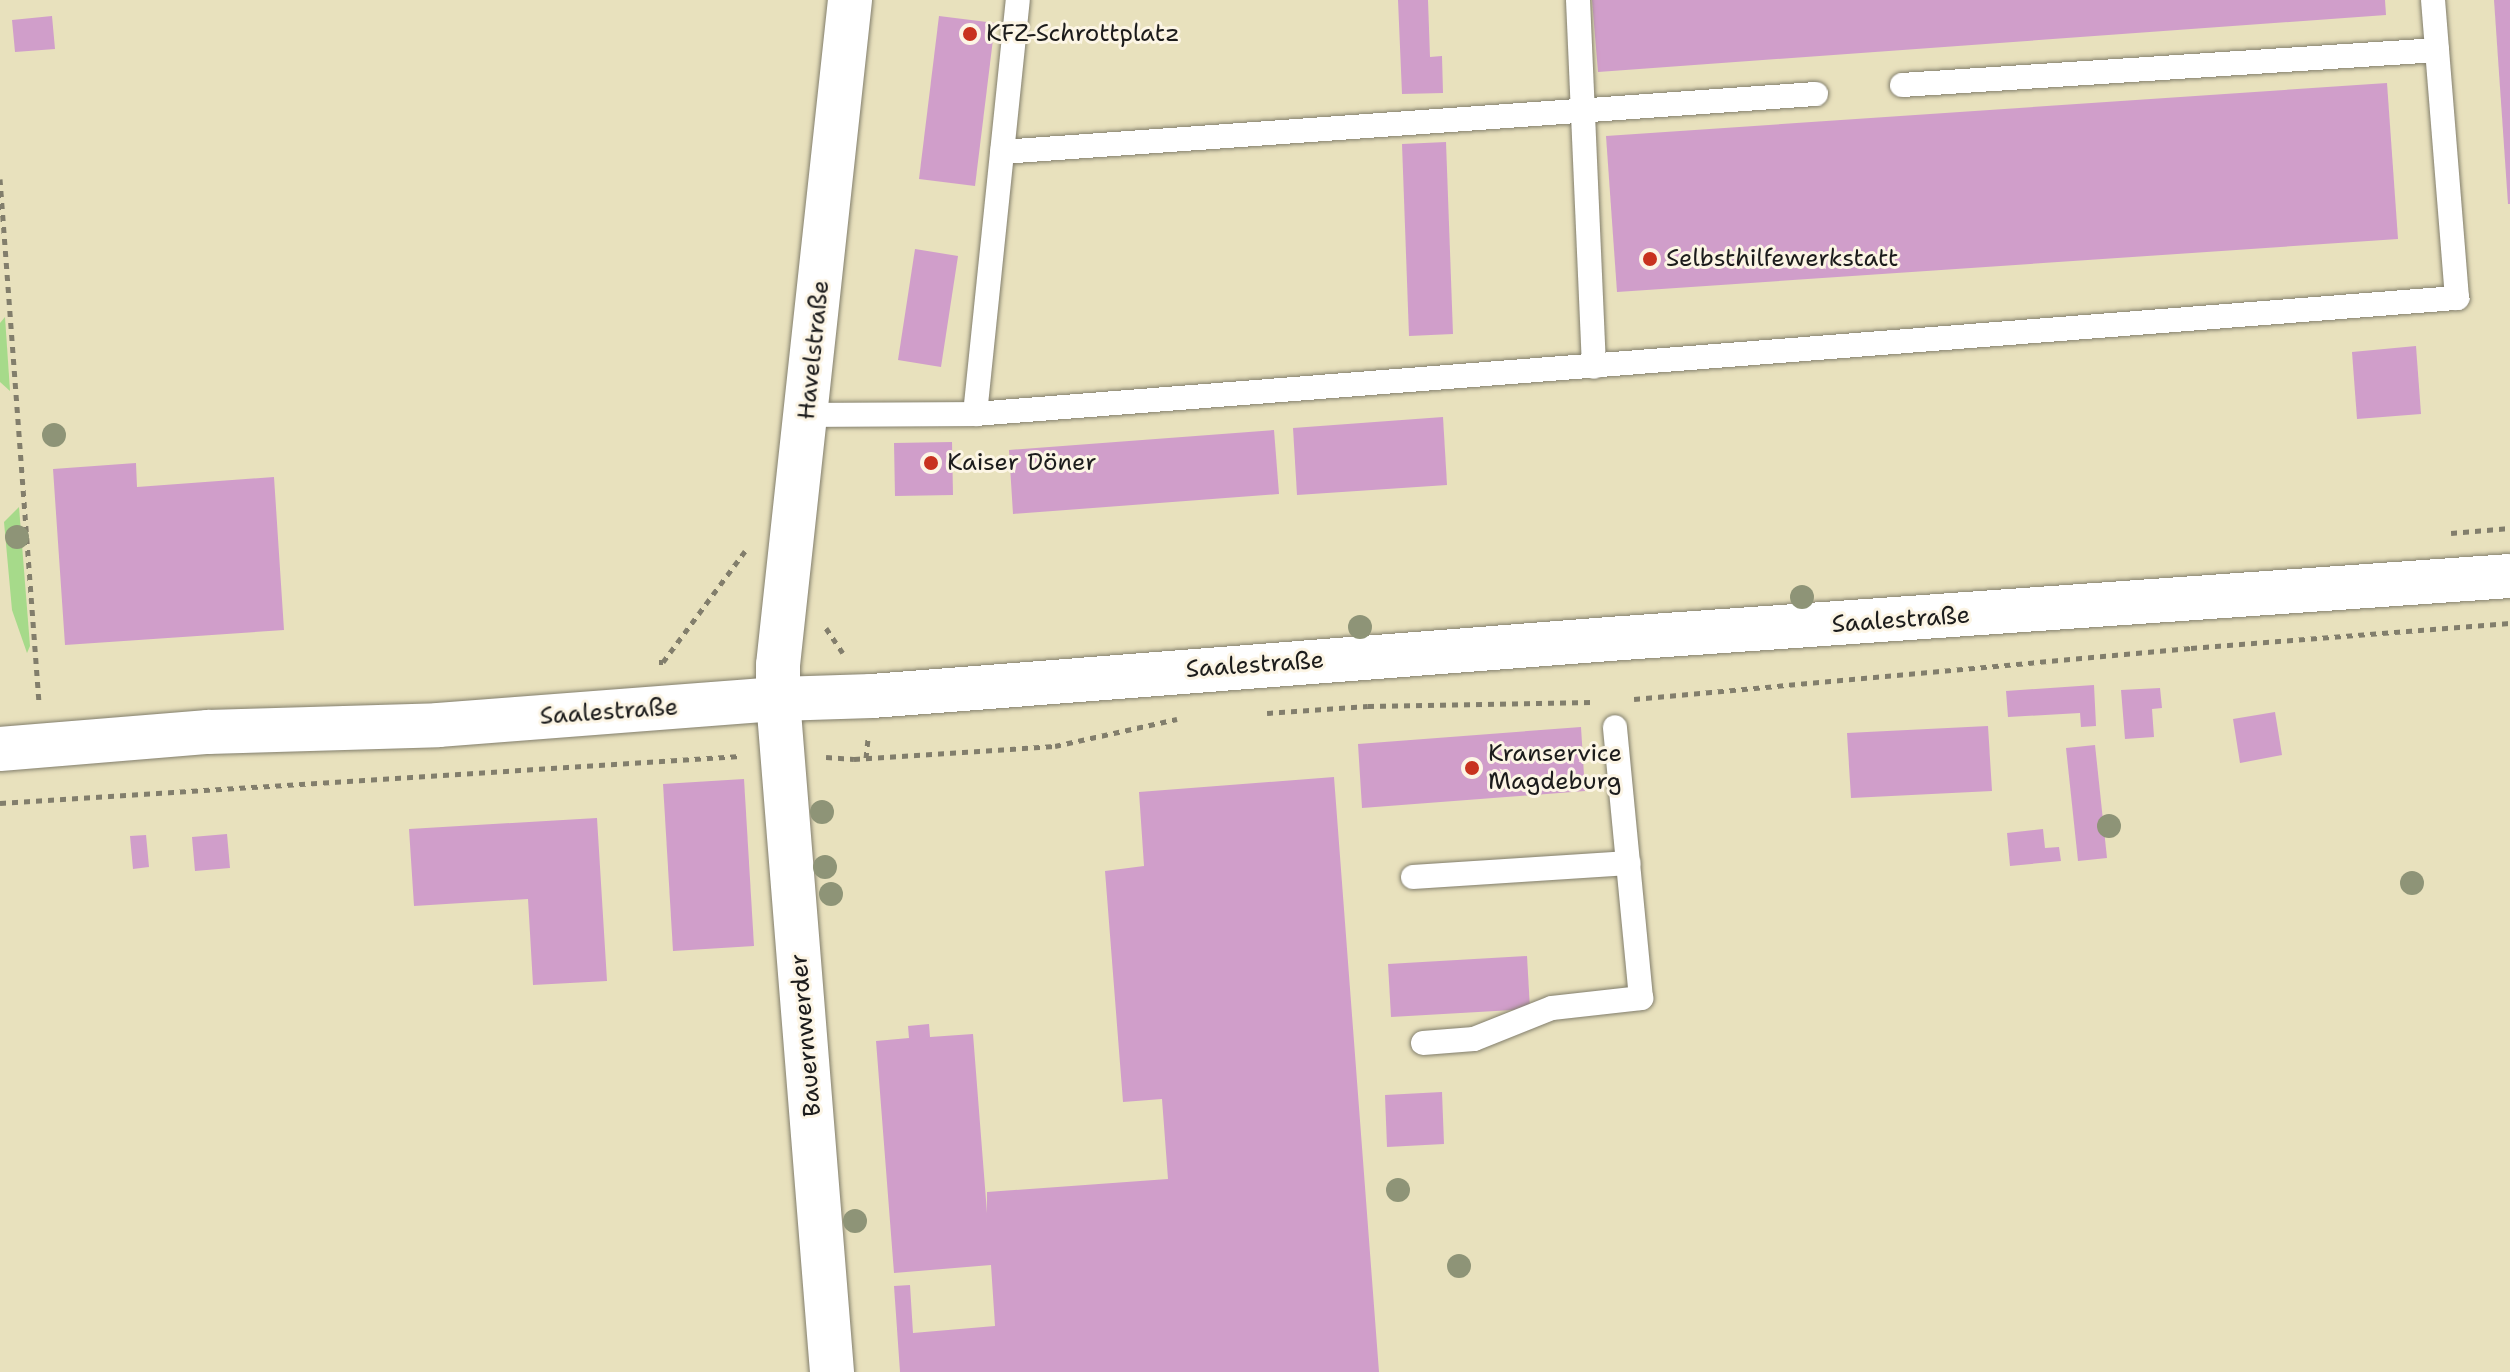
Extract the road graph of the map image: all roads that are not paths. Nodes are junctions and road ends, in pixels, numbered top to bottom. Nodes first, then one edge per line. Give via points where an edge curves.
1 (850, 0) edge
2 (1018, 0) edge
3 (1578, 0) edge
4 (2433, 0) edge
5 (2437, 50) junction
6 (1902, 85) dead end
7 (1816, 94) dead end
8 (1583, 110) junction
9 (1002, 152) junction
10 (1594, 367) junction
11 (975, 414) junction
12 (807, 415) junction
13 (2510, 576) edge
14 (778, 699) junction
15 (1615, 727) dead end
16 (0, 749) edge
17 (1629, 863) junction
18 (1413, 877) dead end
19 (1423, 1043) dead end
20 (832, 1372) edge

1 - 12 main road, Havelstraße
2 - 9 lane
3 - 8 lane
4 - 5 lane
5 - 6 lane
5 - 10 lane via 2457,298
7 - 8 lane
8 - 9 lane
8 - 10 lane
9 - 11 lane
10 - 11 lane
11 - 12 lane
12 - 14 main road, Havelstraße
13 - 14 main road, Saalestraße
14 - 16 main road, Saalestraße via 438,725 208,732
14 - 20 main road, Bauernwerder
15 - 17 lane
17 - 18 lane
17 - 19 lane via 1641,998 1552,1008 1474,1039

